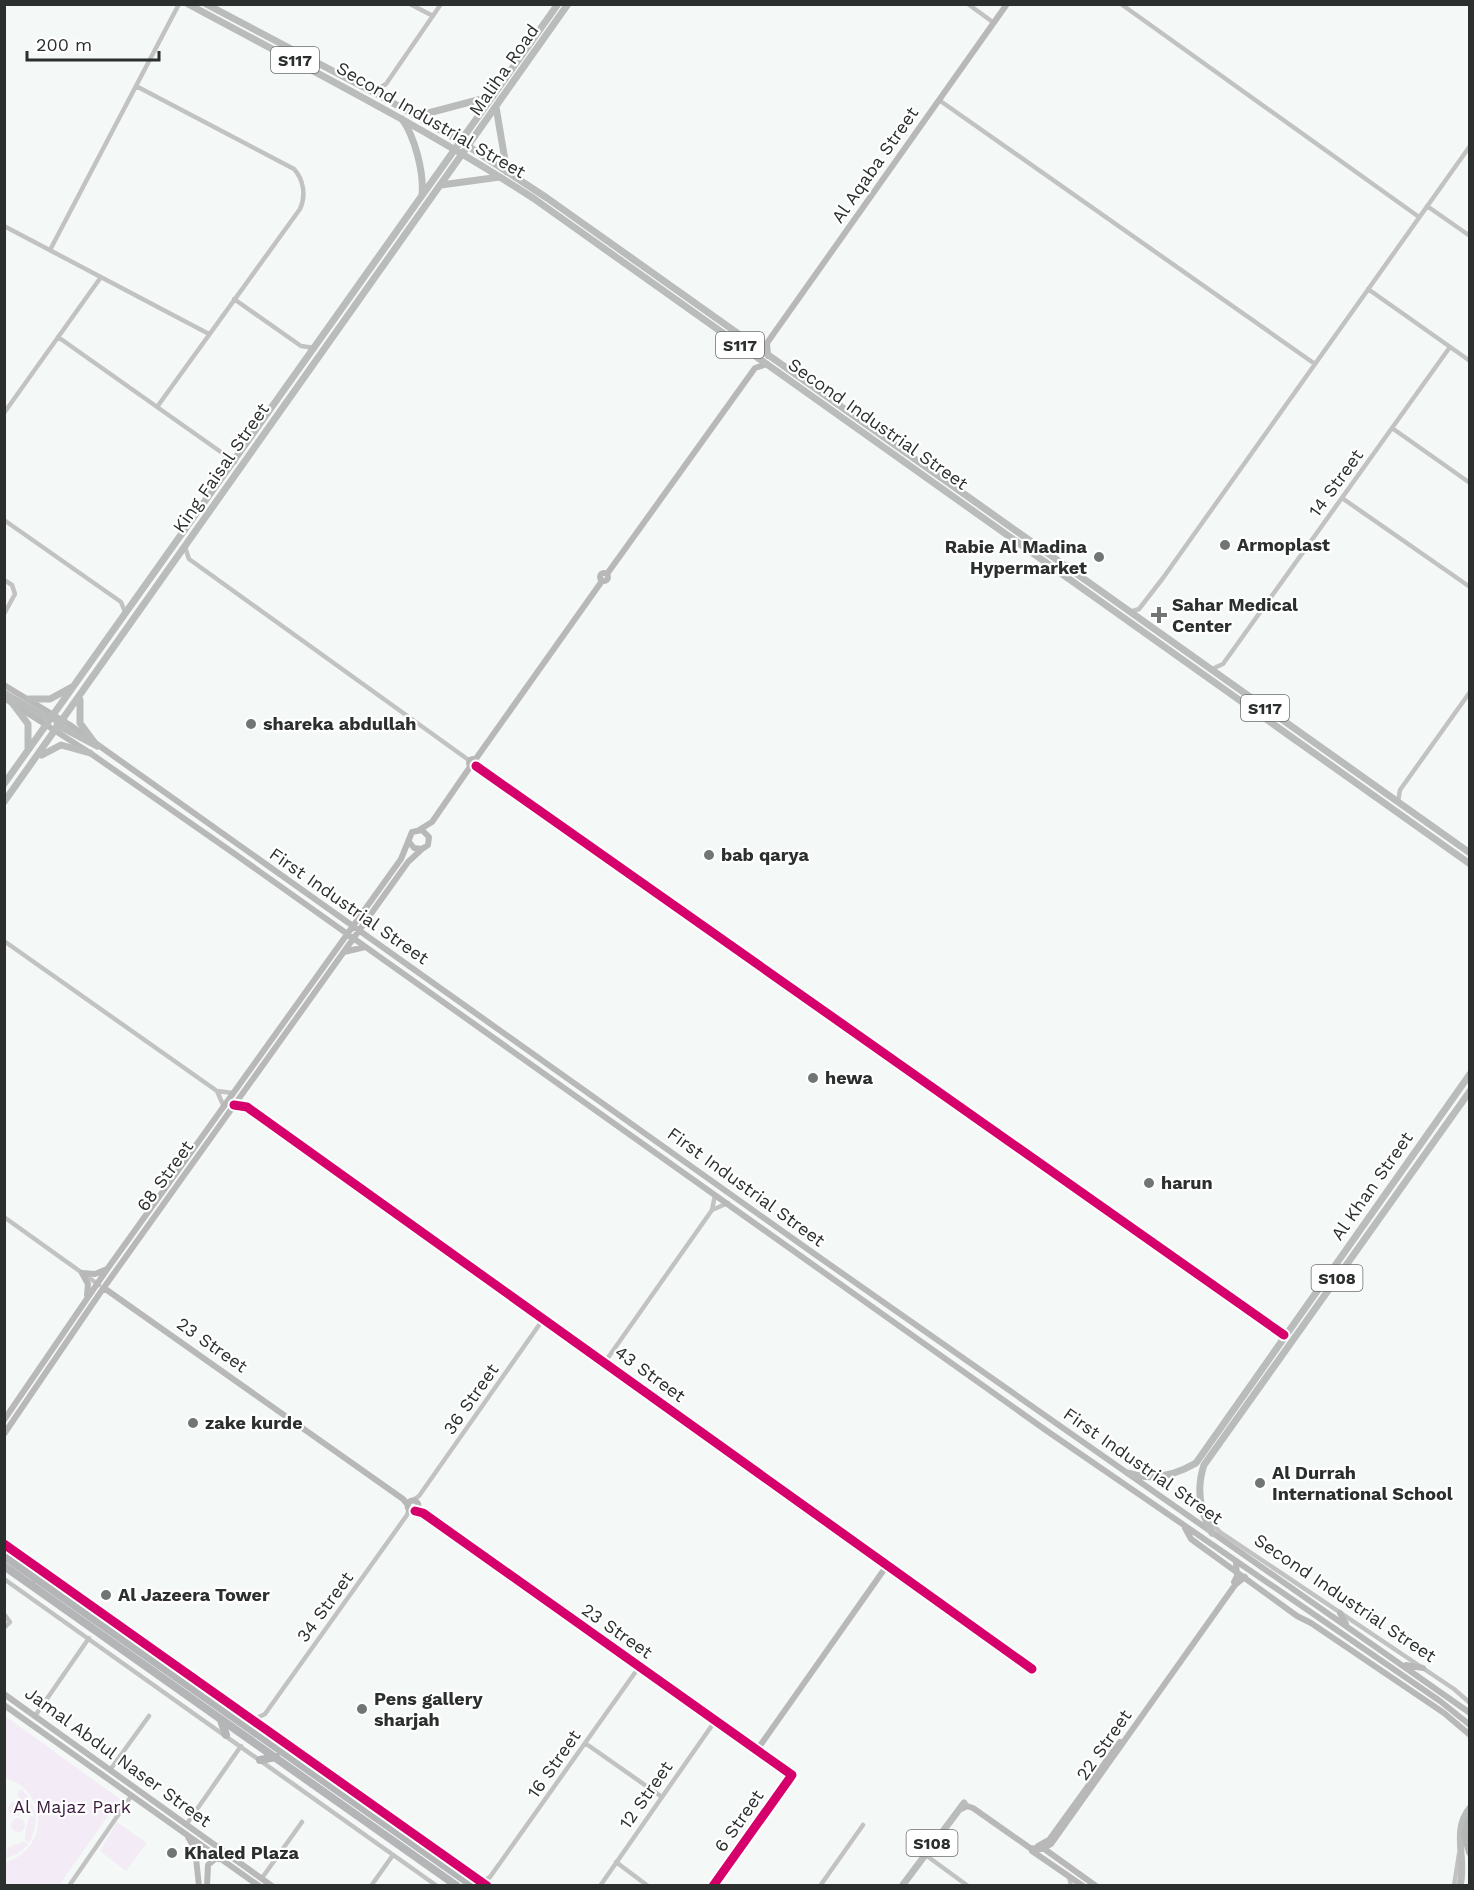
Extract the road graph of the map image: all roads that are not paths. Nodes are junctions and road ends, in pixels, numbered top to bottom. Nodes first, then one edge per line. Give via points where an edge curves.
1 (179, 4) edge
2 (188, 4) edge
3 (206, 4) edge
4 (410, 4) edge
5 (441, 4) edge
6 (558, 4) edge
7 (568, 4) edge
8 (968, 4) edge
9 (1007, 4) edge
10 (1121, 4) edge
11 (433, 16) junction
12 (994, 23) junction
13 (386, 84) junction
14 (136, 86) junction
15 (373, 92) junction
16 (495, 95) junction
17 (386, 99) junction
18 (939, 100) junction
19 (496, 107) junction
20 (416, 116) junction
21 (401, 117) junction
22 (458, 145) junction
23 (1470, 146) edge
24 (466, 150) junction
25 (504, 175) junction
26 (441, 185) junction
27 (422, 195) junction
28 (1427, 206) junction
29 (1419, 217) junction
30 (4, 226) edge
31 (1470, 236) edge
32 (50, 250) junction
33 (101, 277) junction
34 (1368, 289) junction
35 (234, 299) junction
36 (209, 334) junction
37 (58, 337) junction
38 (767, 343) junction
39 (301, 346) junction
40 (754, 346) junction
41 (1450, 347) junction
42 (315, 348) junction
43 (754, 355) junction
44 (307, 360) junction
45 (767, 360) junction
46 (1470, 361) edge
47 (1315, 364) junction
48 (754, 368) junction
49 (157, 406) junction
50 (4, 413) edge
51 (1392, 428) junction
52 (236, 462) junction
53 (1470, 483) edge
54 (1342, 498) junction
55 (4, 520) edge
56 (185, 544) junction
57 (189, 559) junction
58 (174, 561) junction
59 (4, 580) edge
60 (1470, 587) edge
61 (136, 601) junction
62 (121, 602) junction
63 (1142, 607) junction
64 (1128, 612) junction
65 (4, 614) edge
66 (126, 615) junction
67 (1141, 621) junction
68 (1223, 664) junction
69 (1211, 669) junction
70 (1225, 679) junction
71 (76, 684) junction
72 (4, 686) edge
73 (1470, 692) edge
74 (4, 693) edge
75 (81, 696) junction
76 (4, 698) edge
77 (29, 699) junction
78 (13, 704) junction
79 (51, 720) junction
80 (60, 726) junction
81 (97, 746) junction
82 (28, 751) junction
83 (90, 753) junction
84 (33, 763) junction
85 (473, 763) junction
86 (4, 784) edge
87 (1400, 790) junction
88 (1386, 795) junction
89 (4, 802) edge
90 (1399, 804) junction
91 (432, 822) junction
92 (419, 830) junction
93 (429, 837) junction
94 (410, 843) junction
95 (421, 850) junction
96 (1470, 853) edge
97 (1470, 864) edge
98 (360, 915) junction
99 (368, 919) junction
100 (342, 920) junction
101 (332, 923) junction
102 (351, 927) junction
103 (358, 932) junction
104 (346, 933) junction
105 (354, 939) junction
106 (4, 941) edge
107 (371, 941) junction
108 (337, 946) junction
109 (365, 947) junction
110 (344, 952) junction
111 (1470, 1074) edge
112 (217, 1091) junction
113 (1470, 1091) edge
114 (233, 1093) junction
115 (242, 1095) junction
116 (234, 1105) junction
117 (224, 1107) junction
118 (247, 1107) junction
119 (715, 1194) junction
120 (728, 1203) junction
121 (712, 1210) junction
122 (4, 1217) edge
123 (108, 1268) junction
124 (82, 1273) junction
125 (115, 1273) junction
126 (97, 1283) junction
127 (104, 1288) junction
128 (115, 1296) junction
129 (87, 1299) junction
130 (93, 1304) junction
131 (544, 1318) junction
132 (1284, 1335) junction
133 (46, 1359) junction
134 (605, 1362) junction
135 (4, 1420) edge
136 (10, 1425) junction
137 (4, 1434) edge
138 (1128, 1473) junction
139 (412, 1507) junction
140 (1204, 1517) junction
141 (1185, 1527) junction
142 (1212, 1533) junction
143 (4, 1544) edge
144 (4, 1557) edge
145 (1236, 1563) junction
146 (888, 1564) junction
147 (4, 1566) edge
148 (35, 1566) junction
149 (1237, 1572) junction
150 (1245, 1577) junction
151 (4, 1579) edge
152 (36, 1579) junction
153 (1293, 1588) junction
154 (1305, 1588) junction
155 (1340, 1612) junction
156 (4, 1614) edge
157 (1348, 1627) junction
158 (4, 1628) edge
159 (89, 1638) junction
160 (1402, 1664) junction
161 (639, 1667) junction
162 (1423, 1668) junction
163 (1032, 1669) dead end
164 (183, 1671) junction
165 (186, 1682) junction
166 (1403, 1685) junction
167 (1418, 1686) junction
168 (4, 1694) edge
169 (1470, 1703) edge
170 (4, 1705) edge
171 (1470, 1713) edge
172 (264, 1714) junction
173 (35, 1716) junction
174 (149, 1716) dead end
175 (1460, 1716) junction
176 (220, 1717) junction
177 (253, 1720) junction
178 (715, 1721) junction
179 (1470, 1725) edge
180 (1461, 1726) junction
181 (263, 1727) junction
182 (48, 1735) junction
183 (226, 1735) junction
184 (1470, 1735) edge
185 (265, 1738) junction
186 (70, 1741) junction
187 (585, 1743) junction
188 (241, 1746) junction
189 (757, 1750) junction
190 (276, 1757) junction
191 (260, 1760) junction
192 (90, 1766) junction
193 (110, 1770) junction
194 (792, 1775) joint
195 (339, 1780) junction
196 (326, 1781) junction
197 (132, 1796) junction
198 (662, 1797) junction
199 (962, 1806) junction
200 (1470, 1809) edge
201 (1470, 1820) edge
202 (302, 1822) dead end
203 (186, 1825) junction
204 (863, 1825) dead end
205 (186, 1834) junction
206 (1027, 1847) junction
207 (1042, 1847) junction
208 (1465, 1850) edge
209 (393, 1855) junction
210 (927, 1856) junction
211 (222, 1859) junction
212 (616, 1862) junction
213 (1069, 1876) junction
214 (262, 1878) junction
215 (822, 1883) edge
216 (483, 1885) edge
217 (69, 1886) edge
218 (199, 1886) edge
219 (207, 1886) edge
220 (259, 1886) edge
221 (272, 1886) edge
222 (371, 1886) edge
223 (437, 1886) edge
224 (457, 1886) edge
225 (600, 1886) edge
226 (648, 1886) edge
227 (714, 1886) edge
228 (830, 1886) edge
229 (902, 1886) edge
230 (907, 1886) edge
231 (968, 1886) edge
232 (1071, 1886) edge
233 (1083, 1886) edge
234 (1096, 1886) edge
235 (1454, 1886) edge
236 (1460, 1886) edge

1 - 14 street
2 - 21 main road, Second Industrial Street / S117
3 - 15 main road, Second Industrial Street / S117
4 - 11 street
5 - 11 street
6 - 16 main road, Maliha Road
7 - 19 main road, Maliha Road
8 - 12 street
9 - 12 street, Al Aqaba Street
10 - 29 street
11 - 13 street
12 - 18 street, Al Aqaba Street
13 - 15 street
13 - 17 street
14 - 32 street
14 - 35 street via 291,167 299,176 304,194 300,209
15 - 17 main road, Second Industrial Street / S117
16 - 20 main road
16 - 22 main road, Maliha Road
17 - 20 main road, Second Industrial Street / S117
18 - 38 street, Al Aqaba Street
18 - 47 street
19 - 24 main road, Maliha Road
19 - 25 main road
20 - 22 main road, Second Industrial Street / S117
21 - 22 main road, Second Industrial Street / S117
21 - 27 main road via 411,137 423,182
22 - 24 main road, Second Industrial Street / S117
22 - 27 main road, King Faisal Street
23 - 28 street
24 - 25 main road, Second Industrial Street / S117
24 - 26 main road, King Faisal Street
25 - 26 main road
25 - 40 main road, Second Industrial Street / S117
25 - 43 main road, Second Industrial Street / S117
26 - 56 main road, King Faisal Street
27 - 42 main road, King Faisal Street
28 - 29 street
28 - 31 street
29 - 34 street
30 - 32 street
32 - 33 street
33 - 36 street
33 - 37 street
34 - 41 street
34 - 47 street
35 - 36 street
35 - 39 street
36 - 49 street
37 - 49 street
37 - 50 street
38 - 40 street
38 - 45 street
39 - 42 street
39 - 44 street
40 - 45 main road, Second Industrial Street / S117
41 - 46 street
41 - 51 street, 14 Street
42 - 44 main road, King Faisal Street
43 - 45 main road, Second Industrial Street / S117
43 - 48 street
44 - 52 main road, King Faisal Street
45 - 48 street
45 - 64 main road, Second Industrial Street / S117
45 - 97 main road, Second Industrial Street / S117
47 - 63 street
48 - 85 street via 607,574 601,575 602,581
49 - 52 street
51 - 53 street
51 - 54 street, 14 Street
52 - 61 main road, King Faisal Street
54 - 60 street
54 - 68 street, 14 Street
55 - 62 street
56 - 57 street
56 - 58 main road, King Faisal Street
57 - 58 street
57 - 85 street
58 - 75 main road, King Faisal Street
59 - 65 street via 12,585 15,594
61 - 62 street
61 - 66 main road, King Faisal Street
62 - 66 street
63 - 64 street
63 - 67 street
64 - 67 main road, Second Industrial Street / S117
66 - 71 main road, King Faisal Street
67 - 69 main road, Second Industrial Street / S117
68 - 69 street
68 - 70 street
69 - 70 main road, Second Industrial Street / S117
70 - 88 main road, Second Industrial Street / S117
71 - 77 main road via 50,699
71 - 79 main road, King Faisal Street
72 - 77 street, First Industrial Street
73 - 87 street
74 - 79 main road
75 - 80 main road, King Faisal Street
75 - 81 main road via 81,723
76 - 78 street, First Industrial Street
77 - 79 street, First Industrial Street
78 - 79 street, First Industrial Street
78 - 82 main road via 29,727
79 - 80 main road
79 - 80 street, First Industrial Street
79 - 82 main road, King Faisal Street
80 - 81 main road
80 - 83 street, First Industrial Street
80 - 84 main road, King Faisal Street
81 - 100 street, First Industrial Street
82 - 86 main road, King Faisal Street
83 - 84 main road via 61,745 47,750
83 - 101 street, First Industrial Street
84 - 89 main road, King Faisal Street
85 - 91 street
85 - 132 street
87 - 88 street
87 - 90 street
88 - 90 main road, Second Industrial Street / S117
90 - 96 main road, Second Industrial Street / S117
91 - 92 street
91 - 93 street
92 - 93 street via 426,831
92 - 94 street via 410,835
93 - 95 street
94 - 95 street
94 - 98 street, 68 Street
95 - 99 street, 68 Street
98 - 100 street
98 - 102 street, 68 Street
99 - 103 street, 68 Street
99 - 107 street
100 - 102 street, First Industrial Street
101 - 104 street, First Industrial Street
101 - 108 street via 338,935
102 - 103 street, First Industrial Street
102 - 104 street, 68 Street
103 - 105 street, 68 Street
103 - 107 street, First Industrial Street
104 - 105 street, First Industrial Street
104 - 108 street, 68 Street
105 - 109 street, First Industrial Street
105 - 110 street, 68 Street
106 - 112 street
107 - 138 street, First Industrial Street
108 - 114 street, 68 Street
109 - 110 street
109 - 119 street, First Industrial Street
110 - 115 street, 68 Street
111 - 132 main road, Al Khan Street / S108
112 - 114 street
112 - 117 street
113 - 140 main road, Al Khan Street / S108 via 1204,1466 1200,1490
114 - 117 street, 68 Street
115 - 116 street, 68 Street
115 - 118 street
116 - 118 street, 43 Street
116 - 125 street, 68 Street
117 - 123 street, 68 Street
118 - 131 street, 43 Street
119 - 120 street, First Industrial Street
119 - 121 street
120 - 121 street
120 - 141 street, First Industrial Street
121 - 134 street
122 - 124 street, 23 Street
123 - 124 street via 97,1274
123 - 126 street, 68 Street
124 - 126 street, 23 Street
124 - 129 street via 88,1284
125 - 127 street, 68 Street
125 - 128 street
126 - 127 street, 23 Street
126 - 129 street, 68 Street
127 - 128 street, 23 Street
127 - 130 street, 68 Street
128 - 130 street
128 - 139 street, 23 Street
129 - 133 street, 68 Street
130 - 136 street, 68 Street
131 - 134 street, 43 Street
131 - 139 street, 36 Street
132 - 138 main road, Al Khan Street / S108 via 1196,1463 1162,1476 1143,1478
133 - 135 street, 68 Street
133 - 136 street via 45,1369 13,1414
134 - 146 street, 43 Street
136 - 137 street, 68 Street
138 - 142 street, First Industrial Street
139 - 161 street, 23 Street
139 - 172 street, 34 Street
140 - 142 main road
140 - 154 street, Second Industrial Street via 1220,1532
141 - 145 street, First Industrial Street
141 - 149 street via 1191,1539
142 - 153 street, First Industrial Street
143 - 148 street
144 - 152 highway
145 - 149 street
145 - 167 street, First Industrial Street
146 - 163 street, 43 Street
146 - 189 street
147 - 176 highway
148 - 152 highway
148 - 164 street
149 - 150 street
149 - 207 street, 22 Street via 1235,1582
150 - 166 street
150 - 207 street, 22 Street via 1235,1585 1060,1833
151 - 159 street
152 - 165 highway
153 - 154 street
153 - 157 street, First Industrial Street
154 - 155 street, Second Industrial Street
155 - 157 street
155 - 162 street, Second Industrial Street
156 - 158 street via 10,1622
157 - 160 street, First Industrial Street
159 - 173 street
159 - 183 street
160 - 162 street
160 - 171 street, First Industrial Street
161 - 178 street, 23 Street
161 - 187 street, 16 Street
162 - 169 street, Second Industrial Street
164 - 165 highway
164 - 177 street
165 - 185 highway
166 - 167 street
166 - 180 street
167 - 175 street, First Industrial Street
168 - 173 street, Jamal Abdul Naser Street
170 - 182 street, Jamal Abdul Naser Street
172 - 177 street, 34 Street
172 - 181 street
173 - 186 street, Jamal Abdul Naser Street
174 - 193 street
175 - 179 street, First Industrial Street
175 - 180 street
176 - 183 highway
176 - 190 highway
177 - 181 street
178 - 189 street, 23 Street
178 - 198 street, 12 Street
180 - 184 street
181 - 185 highway
181 - 195 street
182 - 186 street
182 - 192 street, Jamal Abdul Naser Street
183 - 188 street
185 - 196 highway
186 - 193 street, Jamal Abdul Naser Street
187 - 198 street
187 - 216 street, 16 Street
188 - 191 street
188 - 203 street
189 - 194 street, 23 Street
190 - 191 highway
190 - 224 highway
191 - 209 street
192 - 193 street via 94,1763
192 - 197 street, Jamal Abdul Naser Street
193 - 203 street, Jamal Abdul Naser Street
194 - 227 street, 6 Street
195 - 196 highway
195 - 216 street
196 - 216 highway
197 - 205 street, Jamal Abdul Naser Street
197 - 217 street
198 - 212 street, 12 Street
199 - 206 street via 973,1808
199 - 207 street via 970,1804 1029,1844
199 - 210 main road, S108
199 - 229 main road, S108
200 - 208 main road via 1461,1825
201 - 208 highway
202 - 214 street
203 - 214 street, Jamal Abdul Naser Street
204 - 215 street
205 - 211 street, Jamal Abdul Naser Street
205 - 218 street via 195,1850
206 - 207 street
206 - 213 street
207 - 234 street
208 - 235 street
208 - 236 main road
209 - 222 street
209 - 223 street
210 - 230 main road, S108
210 - 231 street
211 - 219 street via 208,1865
211 - 220 street, Jamal Abdul Naser Street
212 - 225 street, 12 Street
212 - 226 street
213 - 232 street
213 - 233 street
214 - 221 street, Jamal Abdul Naser Street
215 - 228 street

